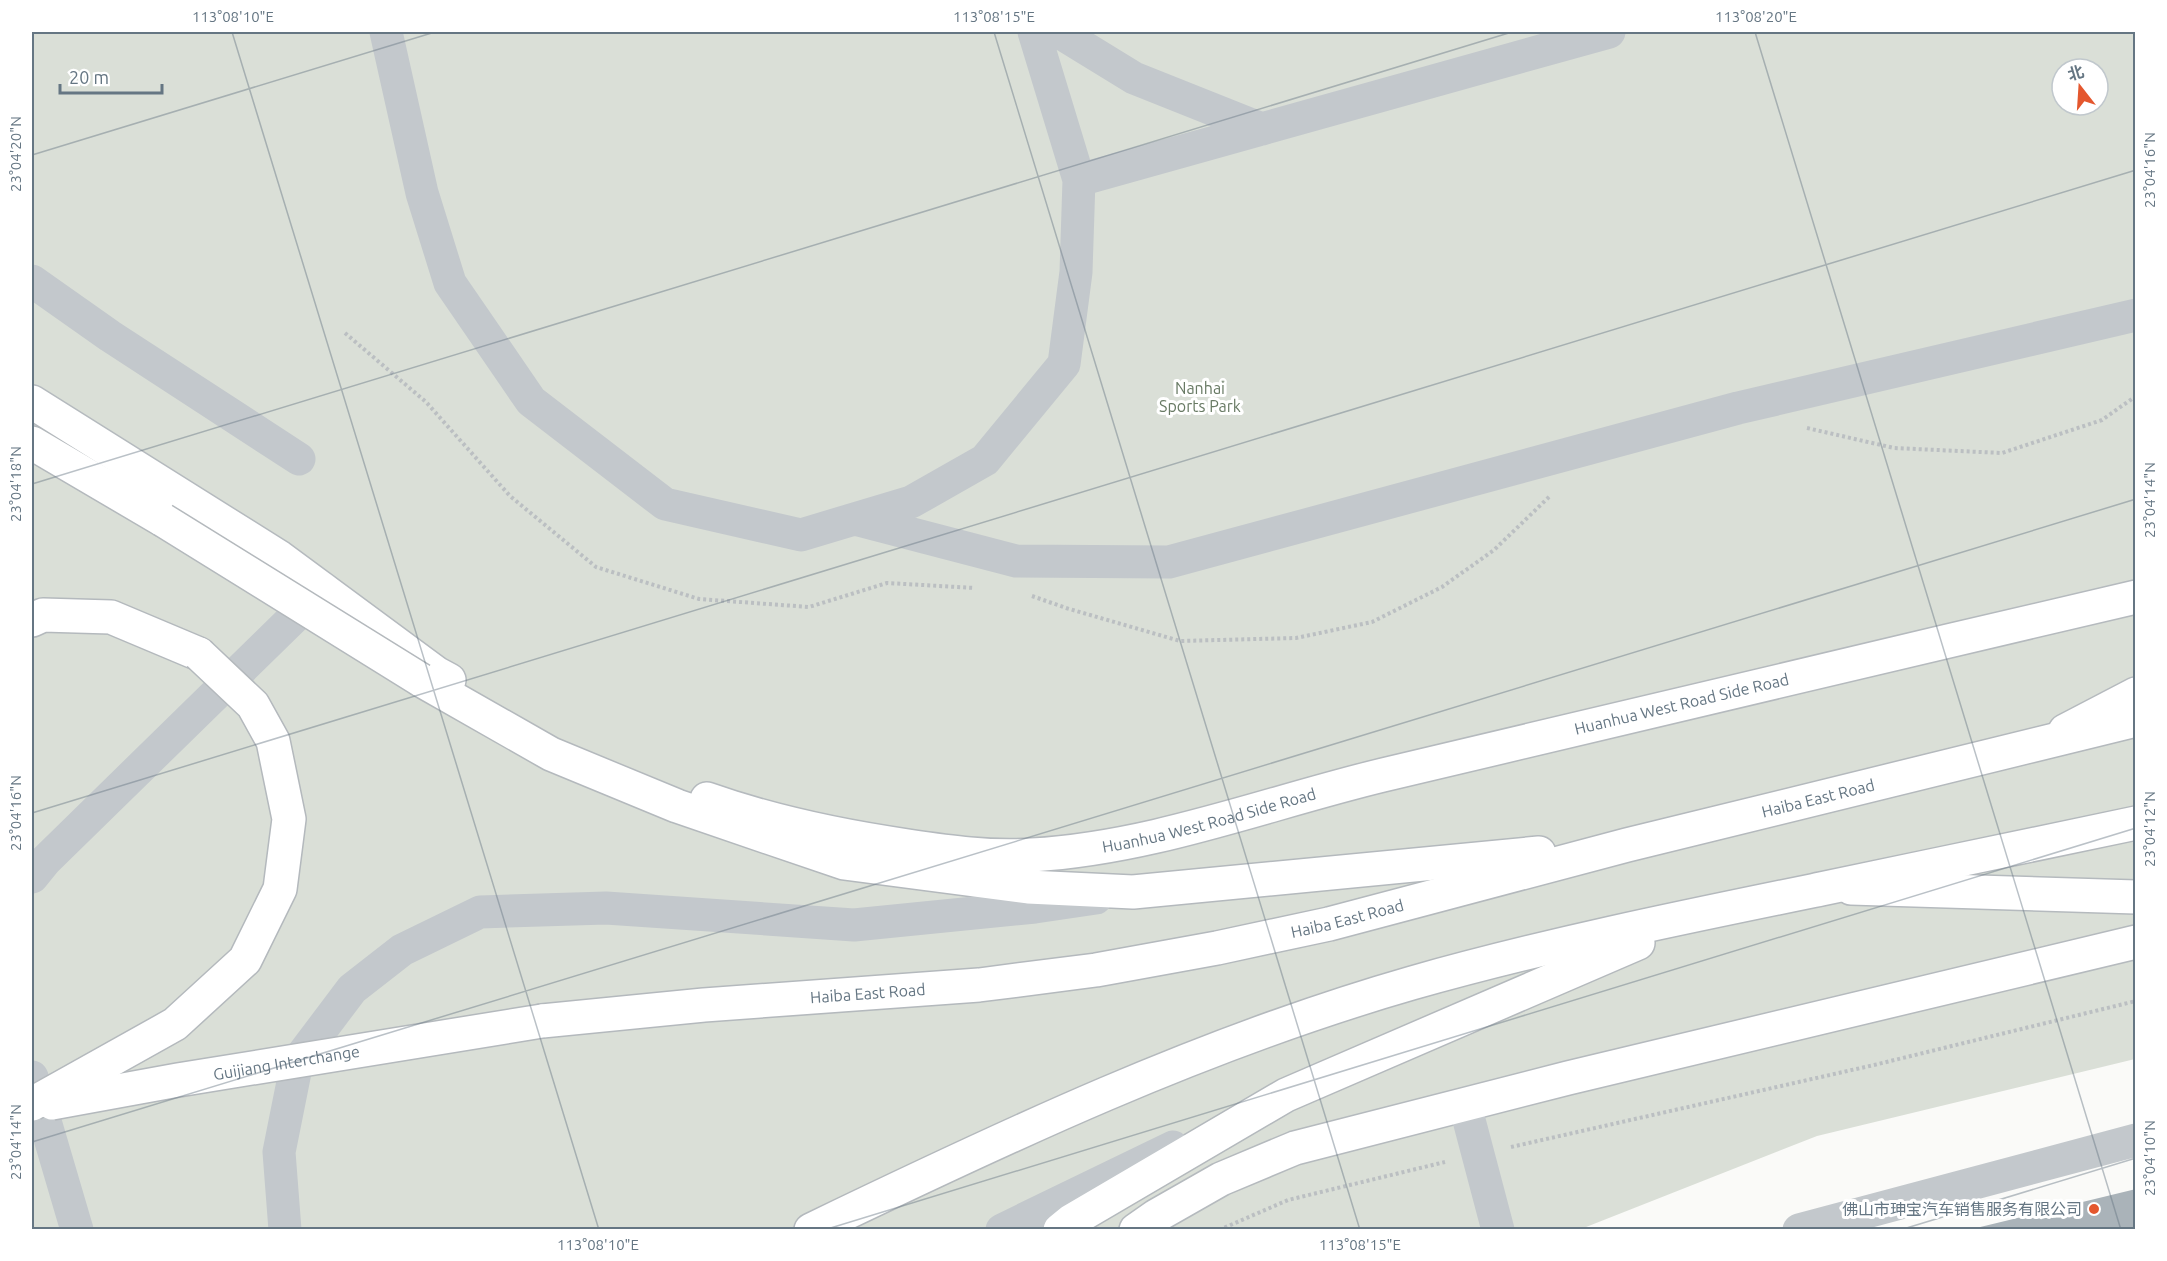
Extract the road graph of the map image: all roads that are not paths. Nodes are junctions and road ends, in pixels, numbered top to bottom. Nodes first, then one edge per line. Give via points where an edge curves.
1 (386, 32) edge
2 (1034, 32) edge
3 (1059, 32) edge
4 (1609, 32) edge
5 (1262, 129) junction
6 (1079, 180) junction
7 (32, 281) edge
8 (2136, 315) edge
9 (32, 402) edge
10 (32, 443) edge
11 (299, 459) dead end
12 (855, 519) junction
13 (323, 589) junction
14 (2136, 597) edge
15 (32, 620) edge
16 (2136, 694) edge
17 (2136, 720) edge
18 (2049, 740) junction
19 (2136, 823) edge
20 (1627, 844) junction
21 (32, 877) edge
22 (1826, 888) junction
23 (1133, 892) junction
24 (2136, 897) edge
25 (1714, 910) junction
26 (2136, 942) edge
27 (542, 1021) joint
28 (32, 1077) edge
29 (1286, 1095) junction
30 (1465, 1104) junction
31 (32, 1105) edge
32 (2136, 1140) edge
33 (77, 1230) edge
34 (285, 1230) edge
35 (810, 1230) edge
36 (1002, 1230) edge
37 (1060, 1230) edge
38 (1136, 1230) edge
39 (1498, 1230) edge
40 (1799, 1230) edge

1 - 12 street via 422,193 450,283 531,400 665,504 801,535
2 - 6 street
3 - 5 street via 1134,78
4 - 5 street
5 - 6 street
6 - 12 street via 1077,272 1064,364 984,460 911,502
7 - 11 street
8 - 12 street via 1738,408 1169,562 1016,561
9 - 13 main road, Huanhua West Road Side Road via 279,557
10 - 23 main road, bridge via 421,680 551,754 677,806 844,863 1028,887
13 - 14 main road, Huanhua West Road Side Road via 436,672 551,736 637,775 741,811 821,832 963,854 1031,856 1115,845 1378,776
13 - 21 street
15 - 31 main road, bridge via 43,615 111,617 199,654 253,705 273,741 289,819 280,889 245,960 175,1024
16 - 18 main road
17 - 18 main road, Haiba East Road
18 - 20 main road, Haiba East Road
19 - 22 main road
20 - 23 main road
20 - 27 main road, Haiba East Road via 1329,924 1096,970 979,985
22 - 24 main road
22 - 25 main road
23 - 34 street via 1035,907 854,925 606,908 480,912 402,950 352,989 297,1062 279,1152
25 - 29 main road
25 - 35 main road via 1411,984 1281,1025 1038,1122
26 - 30 main road
27 - 31 main road, Guijiang Interchange, bridge
28 - 33 street
29 - 36 street
29 - 37 main road
30 - 38 main road via 1295,1148 1221,1179
30 - 39 street
32 - 40 street

